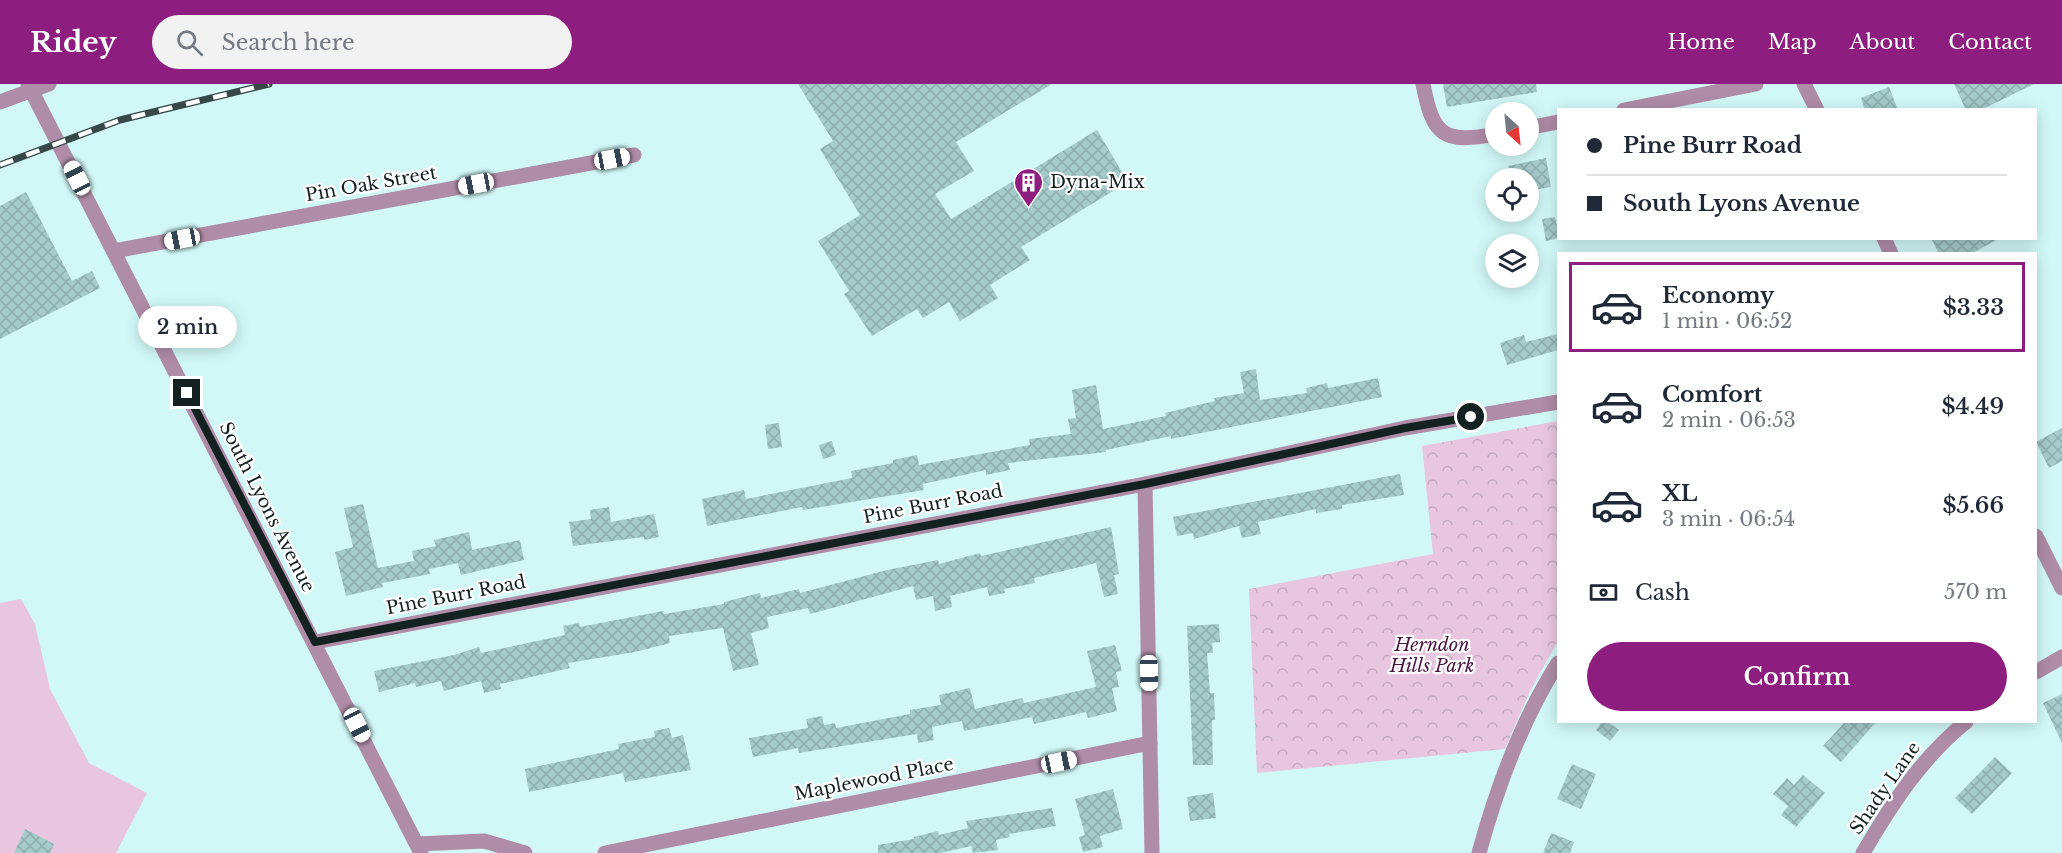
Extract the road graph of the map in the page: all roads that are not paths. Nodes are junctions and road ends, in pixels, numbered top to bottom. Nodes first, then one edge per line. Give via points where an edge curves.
1 (49, 84) edge
2 (1424, 84) edge
3 (1756, 84) edge
4 (1804, 84) edge
5 (30, 87) edge
6 (0, 102) edge
7 (1634, 108) edge
8 (1816, 108) edge
9 (1557, 122) edge
10 (1539, 126) edge
11 (1485, 136) edge
12 (634, 155) dead end
13 (114, 251) junction
14 (1557, 402) edge
15 (1145, 484) junction
16 (2037, 538) edge
17 (2062, 588) edge
18 (315, 642) junction
19 (2062, 657) edge
20 (1557, 665) edge
21 (2037, 671) edge
22 (1965, 723) edge
23 (1150, 743) junction
24 (419, 849) edge
25 (525, 853) edge
26 (605, 853) edge
27 (1152, 853) edge
28 (1479, 853) edge
29 (1863, 853) edge

1 - 5 street
2 - 11 street via 1429,114 1442,133 1464,140
3 - 7 street
4 - 8 street
5 - 6 street
5 - 13 street, South Lyons Avenue
9 - 10 street
12 - 13 street, Pin Oak Street
13 - 18 street, South Lyons Avenue
14 - 15 street, Pine Burr Road via 1405,428
15 - 18 street, Pine Burr Road
15 - 23 street
16 - 17 street
18 - 24 street, South Lyons Avenue
19 - 21 street
20 - 28 street via 1510,758
22 - 29 street, Shady Lane via 1943,740 1899,794
23 - 26 street, Maplewood Place
23 - 27 street
24 - 25 street via 484,841

